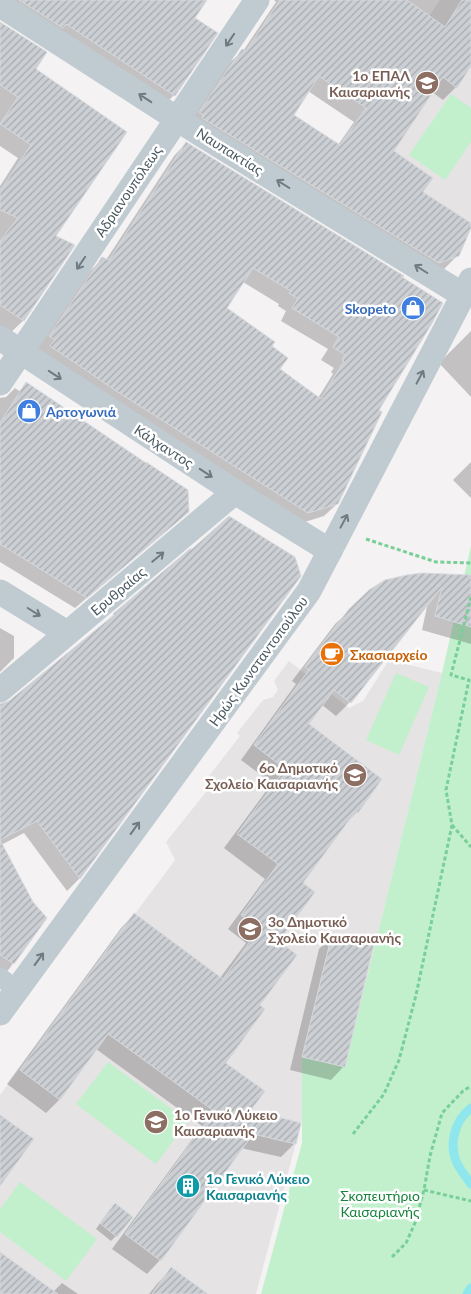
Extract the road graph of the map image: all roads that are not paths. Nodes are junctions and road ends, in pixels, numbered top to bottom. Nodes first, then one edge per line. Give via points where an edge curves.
1 (257, 0) edge
2 (0, 5) edge
3 (177, 118) junction
4 (467, 288) edge
5 (0, 338) edge
6 (21, 352) junction
7 (0, 383) edge
8 (235, 492) junction
9 (335, 541) junction
10 (0, 592) edge
11 (68, 633) junction
12 (0, 690) edge
13 (8, 983) edge
14 (0, 1013) edge

1 -> 3 street, Αδριανουπόλεως
3 -> 2 street, Ναυπακτίας
4 -> 3 street, Ναυπακτίας
3 -> 6 street, Αδριανουπόλεως
9 -> 4 street, Ηρώς Κωνσταντοπούλου
5 - 6 street, Κάλχαντος
6 - 7 street, Αδριανουπόλεως
6 -> 8 street, Κάλχαντος
8 - 9 street, Κάλχαντος
11 -> 8 street, Ερυθραίας
13 -> 9 street, Ηρώς Κωνσταντοπούλου via 309,591
10 -> 11 street
11 - 12 street, Ερυθραίας
13 - 14 street, Ηρώς Κωνσταντοπούλου

